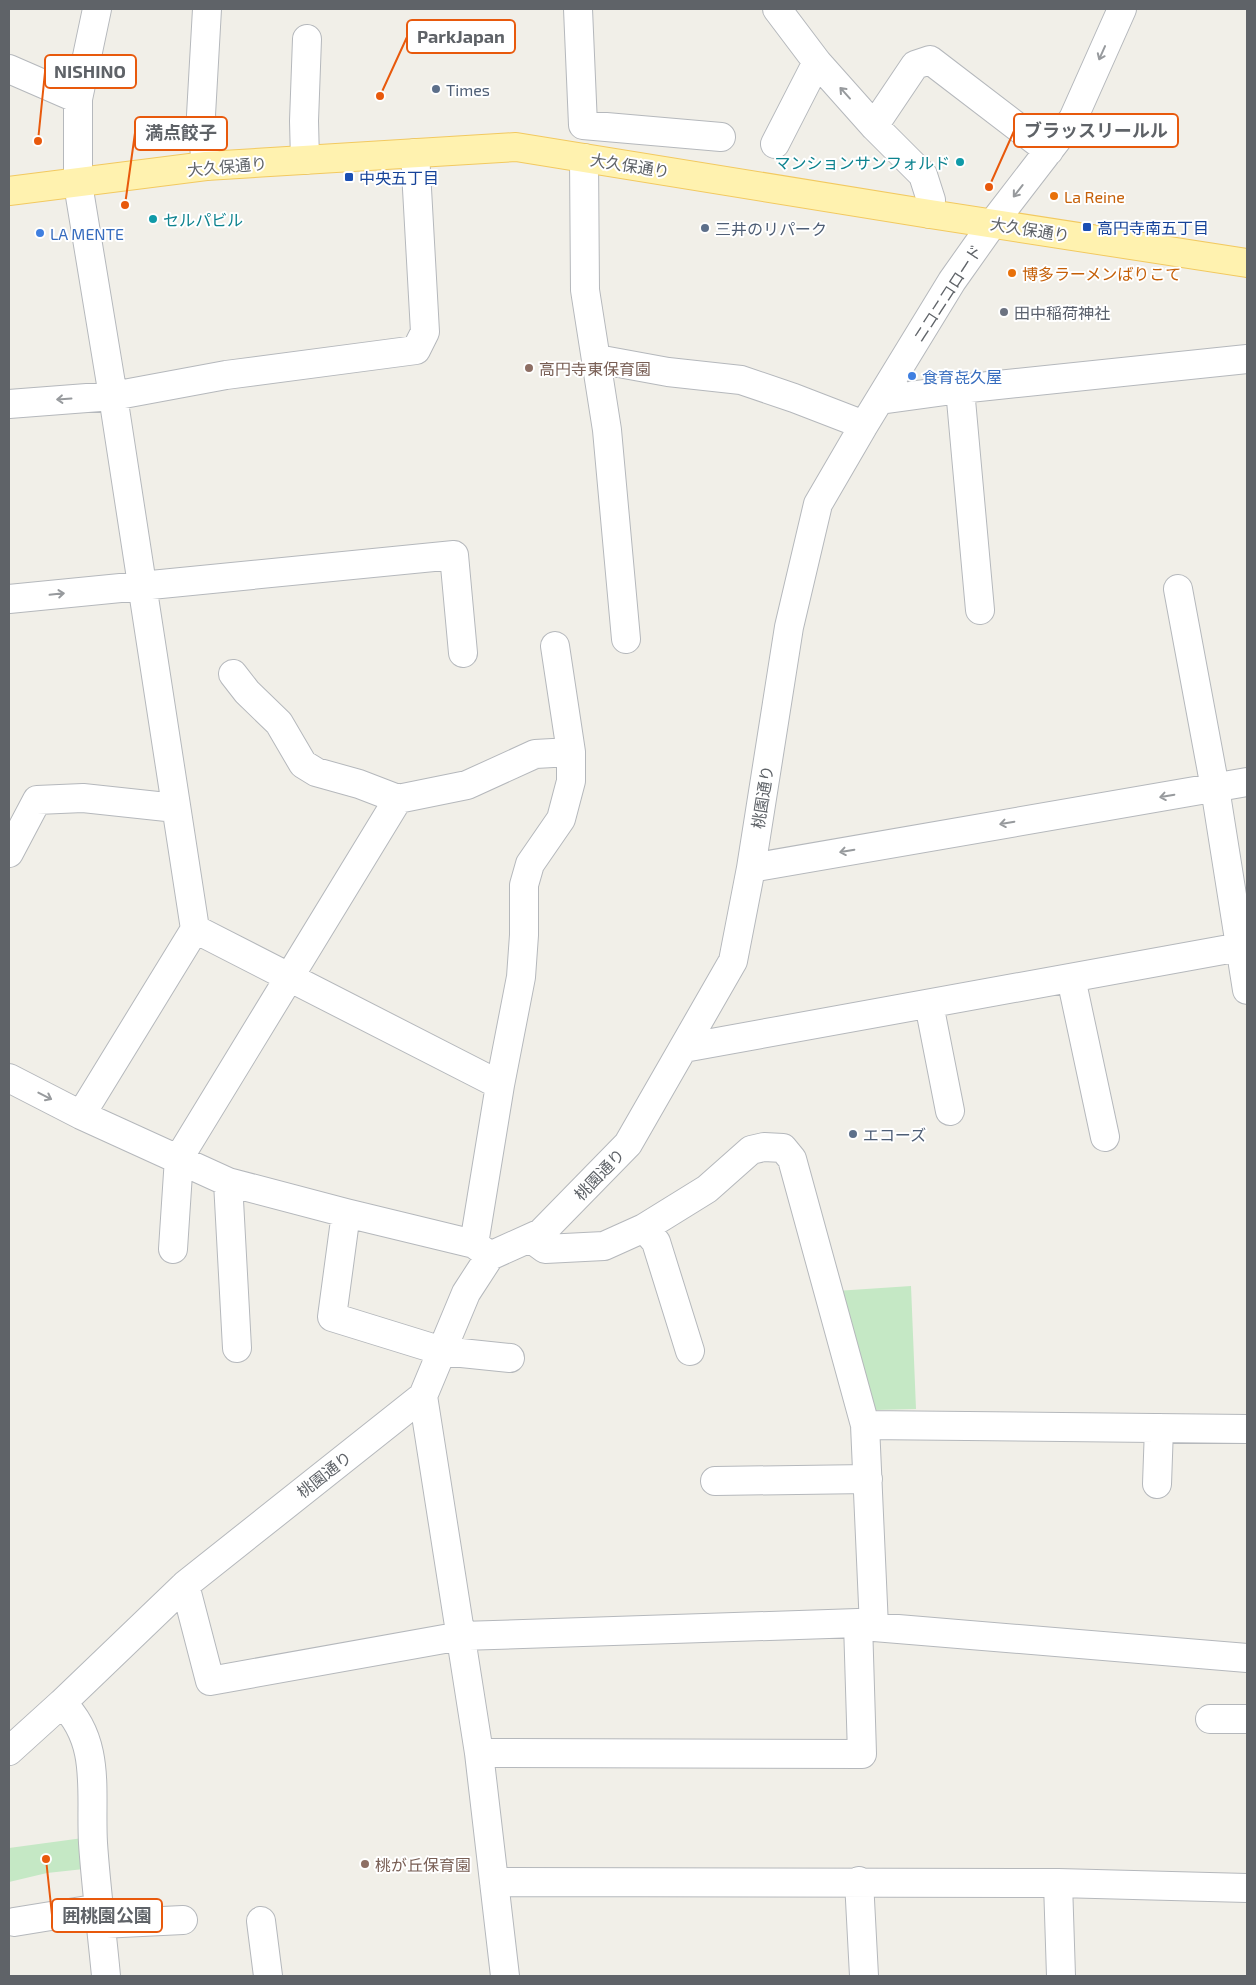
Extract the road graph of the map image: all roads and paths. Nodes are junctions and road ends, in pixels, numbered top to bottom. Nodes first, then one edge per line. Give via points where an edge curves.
1 (97, 9) edge
2 (207, 9) edge
3 (578, 9) edge
4 (777, 9) edge
5 (1122, 9) edge
6 (307, 39) dead end
7 (817, 62) junction
8 (9, 69) edge
9 (78, 100) junction
10 (874, 126) junction
11 (721, 137) dead end
12 (775, 144) dead end
13 (1049, 151) junction
14 (415, 153) junction
15 (584, 158) junction
16 (305, 160) junction
17 (206, 166) junction
18 (78, 184) junction
19 (9, 191) edge
20 (930, 214) junction
21 (993, 223) junction
22 (1247, 263) edge
23 (597, 358) junction
24 (1247, 359) edge
25 (960, 389) junction
26 (113, 396) junction
27 (880, 400) junction
28 (9, 404) edge
29 (864, 425) junction
30 (141, 585) junction
31 (1178, 589) dead end
32 (9, 599) edge
33 (980, 610) dead end
34 (626, 639) dead end
35 (555, 646) dead end
36 (463, 654) dead end
37 (233, 674) dead end
38 (571, 752) junction
39 (1247, 782) edge
40 (1215, 788) junction
41 (398, 799) junction
42 (176, 808) junction
43 (13, 836) edge
44 (751, 868) junction
45 (195, 929) junction
46 (1240, 947) junction
47 (289, 978) junction
48 (1071, 978) junction
49 (1247, 990) edge
50 (929, 1004) junction
51 (684, 1048) junction
52 (9, 1078) edge
53 (500, 1085) junction
54 (950, 1111) dead end
55 (82, 1115) junction
56 (1105, 1137) dead end
57 (179, 1158) junction
58 (228, 1182) junction
59 (346, 1213) junction
60 (644, 1228) junction
61 (530, 1238) junction
62 (173, 1249) dead end
63 (482, 1250) junction
64 (237, 1348) dead end
65 (442, 1351) junction
66 (690, 1351) dead end
67 (510, 1358) dead end
68 (423, 1396) junction
69 (865, 1425) junction
70 (1159, 1428) junction
71 (1247, 1429) edge
72 (868, 1479) junction
73 (715, 1481) dead end
74 (1157, 1484) dead end
75 (185, 1585) junction
76 (866, 1625) junction
77 (461, 1636) junction
78 (1247, 1658) edge
79 (62, 1703) junction
80 (1210, 1719) dead end
81 (1247, 1719) edge
82 (9, 1751) edge
83 (479, 1753) junction
84 (859, 1881) junction
85 (494, 1882) junction
86 (1058, 1883) junction
87 (1247, 1888) edge
88 (101, 1916) junction
89 (183, 1920) dead end
90 (261, 1921) dead end
91 (14, 1922) dead end
92 (106, 1976) edge
93 (268, 1976) edge
94 (505, 1976) edge
95 (864, 1976) edge
96 (1061, 1976) edge

1 - 9 street
2 - 17 street via 201,115
3 - 11 street via 583,125
4 - 7 street
5 -> 13 street, ニコニコロード via 1073,119
6 - 16 street
10 -> 7 street
7 - 12 street
8 - 9 street
9 - 18 street
10 - 13 street via 915,65 930,60
10 - 20 street via 923,175 931,200
13 -> 21 street, ニコニコロード
14 - 15 main road, 大久保通り via 516,147
14 - 16 main road, 大久保通り
14 - 26 street via 425,332 416,350 226,375
15 - 20 main road, 大久保通り
15 - 23 street via 585,290
16 - 17 main road, 大久保通り
17 - 18 main road, 大久保通り
18 - 19 main road, 大久保通り
18 - 26 street
20 - 21 main road, 大久保通り
21 - 22 main road, 大久保通り
21 - 27 street, ニコニコロード via 952,281
23 - 29 street via 668,372 741,380
23 - 34 street via 607,430
24 - 25 street
25 - 27 street
25 - 33 street
26 -> 28 street
26 - 30 street
27 - 29 street, 桃園通り
29 - 44 street, 桃園通り via 818,504 789,627
32 -> 30 street
30 - 36 street via 454,555
30 - 42 street
31 - 40 street
35 - 38 street
37 - 41 street via 246,692 279,723 303,764 316,772
38 - 41 street via 535,754 467,786
38 - 53 street via 571,781 560,819 530,864 524,885 521,977
39 - 40 street
40 -> 44 street
40 - 46 street
41 - 47 street
42 - 43 street via 83,798 37,800
42 - 45 street
44 - 51 street, 桃園通り via 733,961
45 - 47 street
45 - 55 street
46 - 48 street
46 - 49 street
47 - 53 street
47 - 57 street
48 - 50 street
48 - 56 street
50 - 51 street
50 - 54 street
51 - 61 street, 桃園通り via 628,1144 541,1233
52 -> 55 street
53 - 63 street
55 - 57 street
57 - 58 street
57 - 62 street
58 - 59 street
58 - 64 street
59 - 63 street
59 - 65 street via 332,1318
60 - 61 street via 604,1246 545,1249
60 - 66 street via 656,1242
60 - 69 street via 707,1189 751,1150 783,1148 792,1159
61 - 63 street, 桃園通り
63 - 65 street, 桃園通り
65 - 67 street
65 - 68 street, 桃園通り
68 - 75 street, 桃園通り
68 - 77 street
69 - 70 street
69 - 72 street
70 - 71 street
70 - 74 street
72 - 73 street
72 - 76 street
75 - 77 street via 210,1681
75 - 79 street, 桃園通り
76 - 77 street
76 - 78 street
76 - 83 street via 862,1754
77 - 83 street
79 - 82 street, 桃園通り
79 - 88 street via 85,1737 93,1766 93,1843
80 - 81 street
83 - 85 street
84 - 85 street
84 - 86 street
84 - 95 street
85 - 94 street
86 - 87 street
86 - 96 street
88 - 89 street
88 - 91 street
88 - 92 street
90 - 93 street

